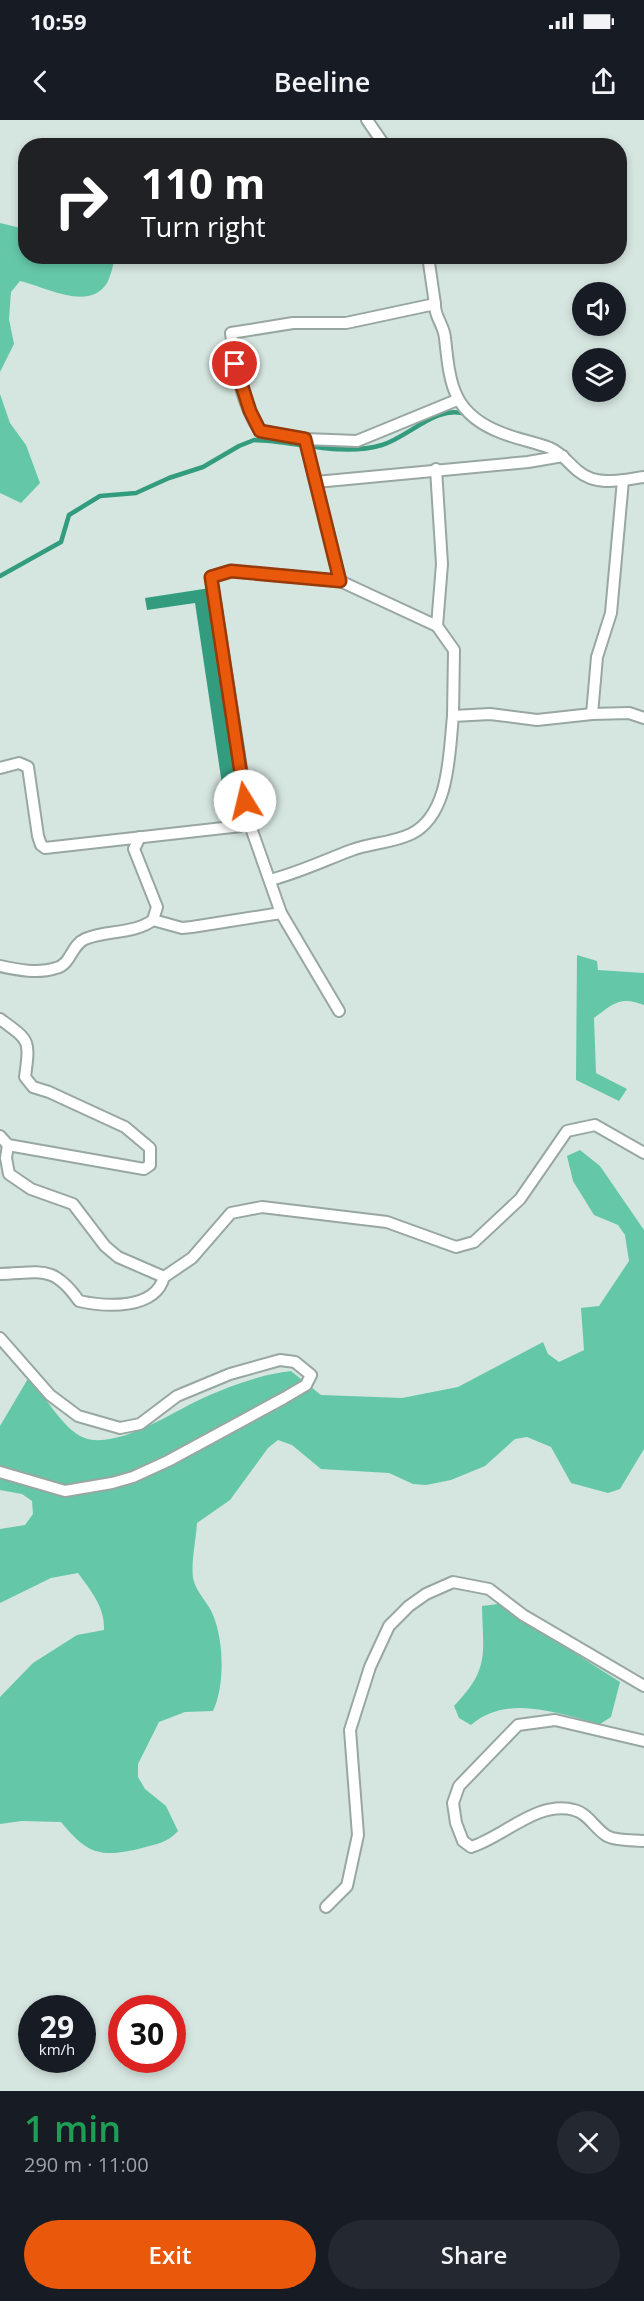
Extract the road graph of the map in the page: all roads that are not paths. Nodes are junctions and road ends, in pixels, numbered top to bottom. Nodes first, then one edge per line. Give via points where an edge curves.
1 (367, 120) edge
2 (379, 138) edge
3 (429, 264) edge
4 (435, 304) junction
5 (457, 400) junction
6 (305, 439) junction
7 (563, 456) junction
8 (436, 469) junction
9 (623, 480) junction
10 (641, 480) edge
11 (316, 482) junction
12 (340, 581) junction
13 (437, 626) junction
14 (592, 714) junction
15 (453, 716) junction
16 (644, 718) edge
17 (0, 768) edge
18 (250, 825) junction
19 (140, 837) junction
20 (270, 880) junction
21 (281, 913) junction
22 (153, 920) junction
23 (0, 966) edge
24 (339, 1011) dead end
25 (0, 1019) edge
26 (4, 1141) edge
27 (644, 1153) edge
28 (0, 1274) edge
29 (164, 1277) junction
30 (0, 1338) edge
31 (0, 1472) edge
32 (644, 1686) edge
33 (644, 1740) edge
34 (644, 1841) edge
35 (326, 1907) dead end

1 - 2 street
3 - 4 street
4 - 5 street via 444,327
4 - 6 street via 346,323 293,323 231,333 238,376 260,431
5 - 6 street via 357,441
5 - 7 street via 495,430
6 - 11 street
7 - 8 street
7 - 9 street via 590,479
8 - 11 street
8 - 13 street via 442,564
9 - 10 street
9 - 14 street via 611,613 597,657
11 - 12 street
12 - 13 street
12 - 18 street via 231,571 211,577
13 - 15 street via 454,650
14 - 15 street via 537,720 490,714
14 - 16 street via 629,713
15 - 20 street via 446,780 433,813 419,828 411,834
17 - 19 street via 19,763 28,767 38,836 45,848
18 - 19 street
18 - 20 street
19 - 22 street via 134,849 157,907
20 - 21 street
21 - 22 street via 182,928
21 - 24 street
22 - 23 street via 84,940 73,947 67,961 57,968 26,971
25 - 26 street via 25,1038 29,1048 25,1077 33,1087 125,1127 152,1154 150,1165 144,1168
26 - 29 street via 9,1174 31,1190 73,1204 118,1257
27 - 29 street via 595,1125 567,1131 520,1199 474,1242 456,1247 387,1222 262,1207 231,1213 192,1258
28 - 29 street via 51,1272 66,1282 79,1300 100,1305 153,1296
30 - 31 street via 50,1395 78,1416 120,1428 140,1424 177,1396 230,1374 280,1360 295,1362 312,1375 306,1385 284,1398 133,1477 65,1491
32 - 35 street via 524,1615 489,1589 453,1582 426,1594 389,1626 370,1667 350,1730 358,1835 347,1886
33 - 34 street via 555,1720 518,1725 459,1786 453,1803 463,1841 471,1846 488,1842 532,1815 563,1809 577,1810 607,1836

